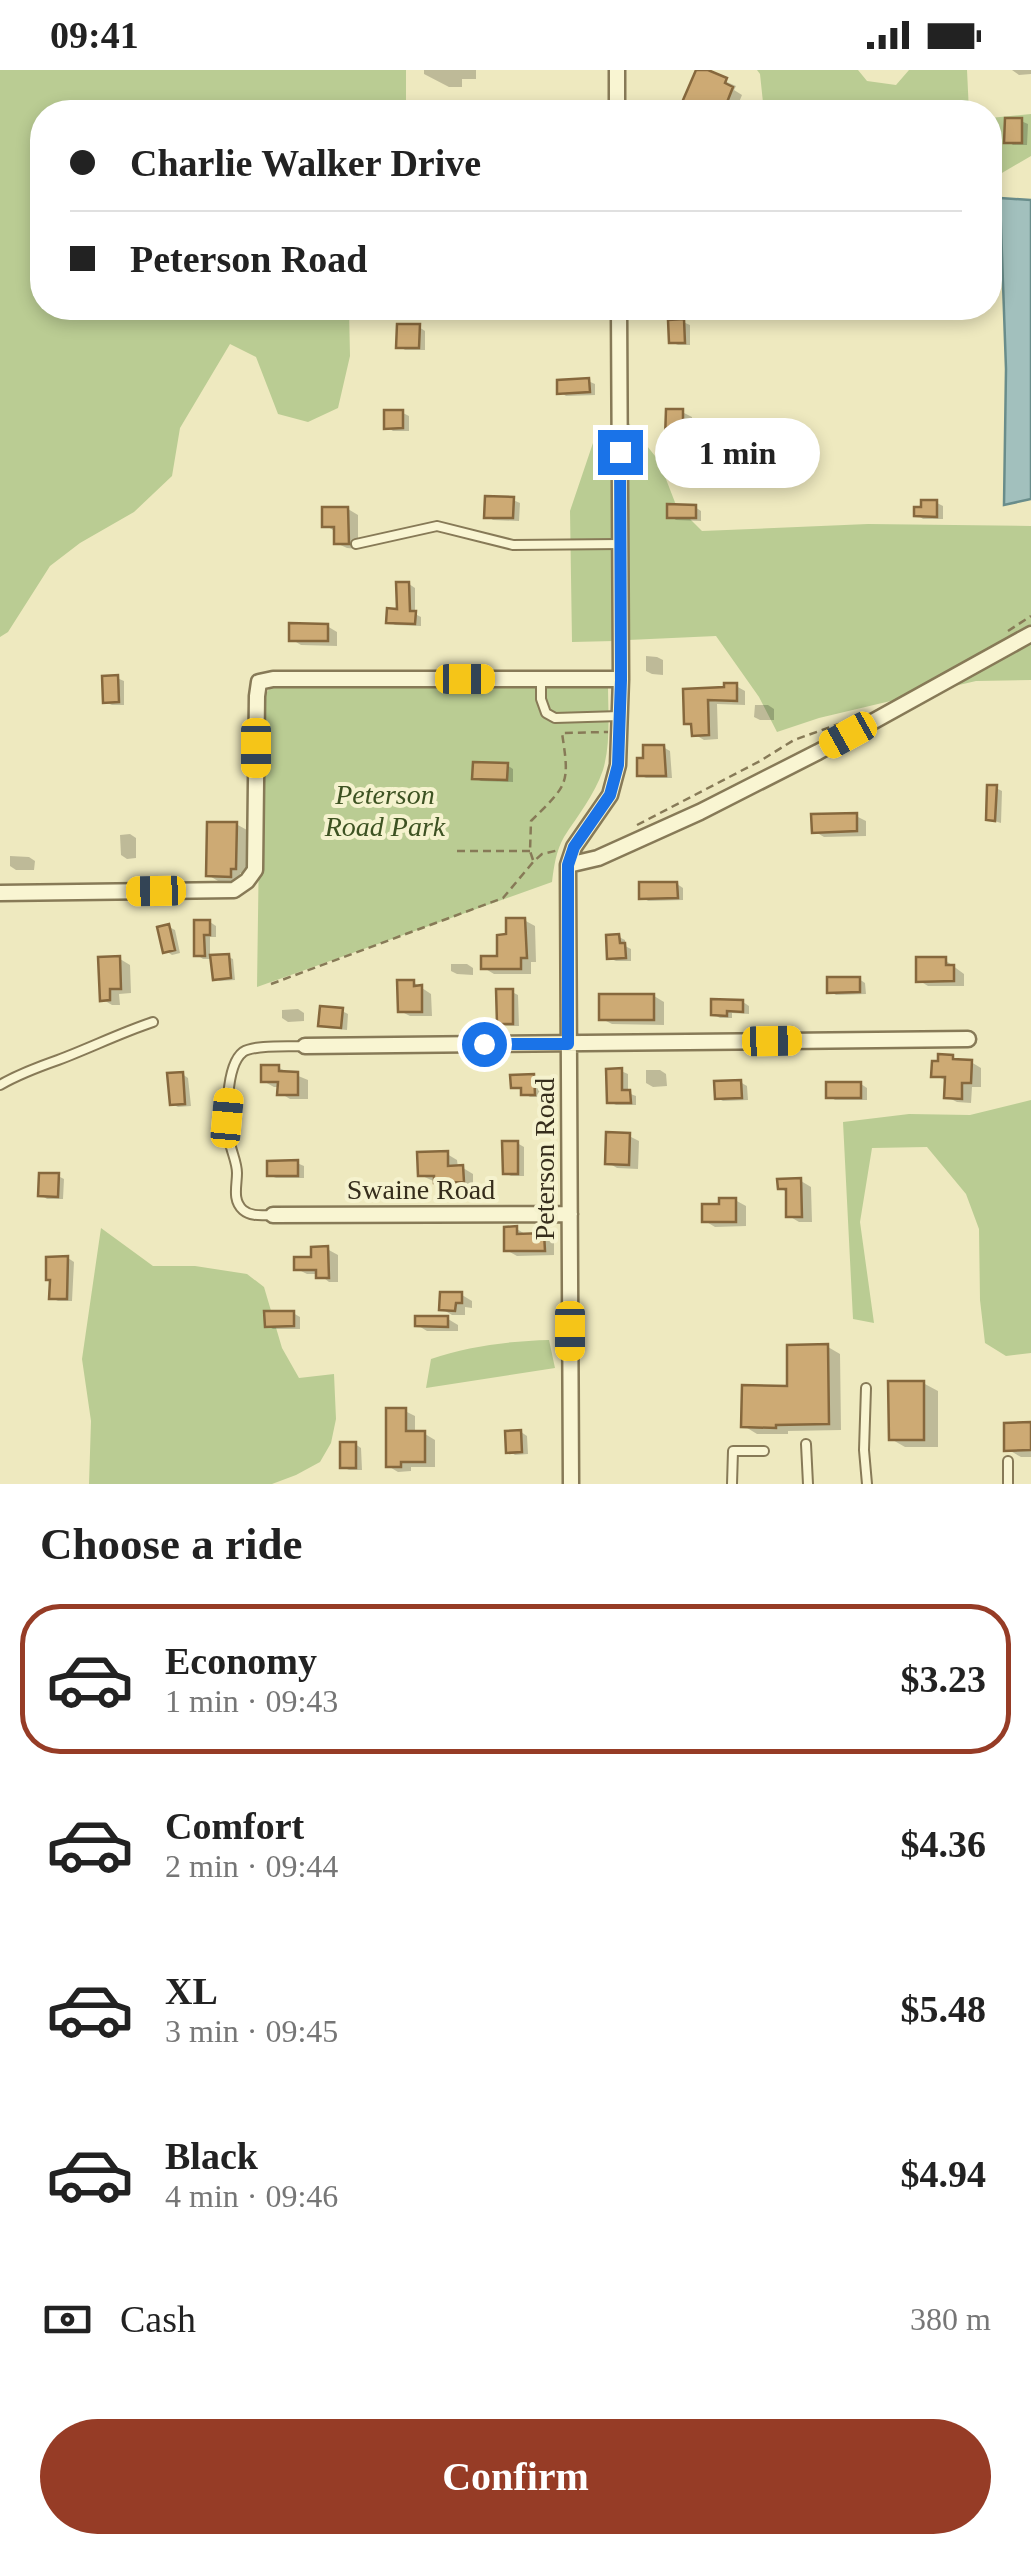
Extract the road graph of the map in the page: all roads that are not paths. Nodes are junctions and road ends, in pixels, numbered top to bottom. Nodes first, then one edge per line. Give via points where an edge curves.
1 (617, 70) edge
2 (617, 100) edge
3 (619, 320) edge
4 (356, 544) dead end
5 (620, 544) junction
6 (1031, 634) edge
7 (541, 679) junction
8 (621, 680) junction
9 (620, 716) junction
10 (568, 865) junction
11 (0, 893) edge
12 (154, 1022) dead end
13 (968, 1039) dead end
14 (568, 1044) junction
15 (305, 1046) joint
16 (0, 1085) edge
17 (570, 1214) junction
18 (273, 1215) joint
19 (866, 1388) dead end
20 (806, 1444) dead end
21 (764, 1451) dead end
22 (1008, 1462) dead end
23 (571, 1484) edge
24 (732, 1484) edge
25 (808, 1484) edge
26 (867, 1484) edge
27 (1008, 1484) edge

1 - 2 street
3 - 5 street, Peterson Road
4 - 5 lane via 429,526 513,544
5 - 8 street, Peterson Road
6 - 10 street via 700,812
7 - 8 street
7 - 9 lane via 541,700 555,718
7 - 11 street via 259,682 255,870 247,882 234,890
8 - 9 street, Peterson Road
9 - 10 street, Peterson Road via 616,782
10 - 14 street, Peterson Road
12 - 16 lane
13 - 14 street
14 - 15 street
14 - 17 street, Peterson Road
15 - 18 lane via 241,1054 230,1087 227,1118 239,1207
17 - 18 street, Swaine Road
17 - 23 street, Peterson Road
19 - 26 lane
20 - 25 lane
21 - 24 lane via 733,1451
22 - 27 lane

